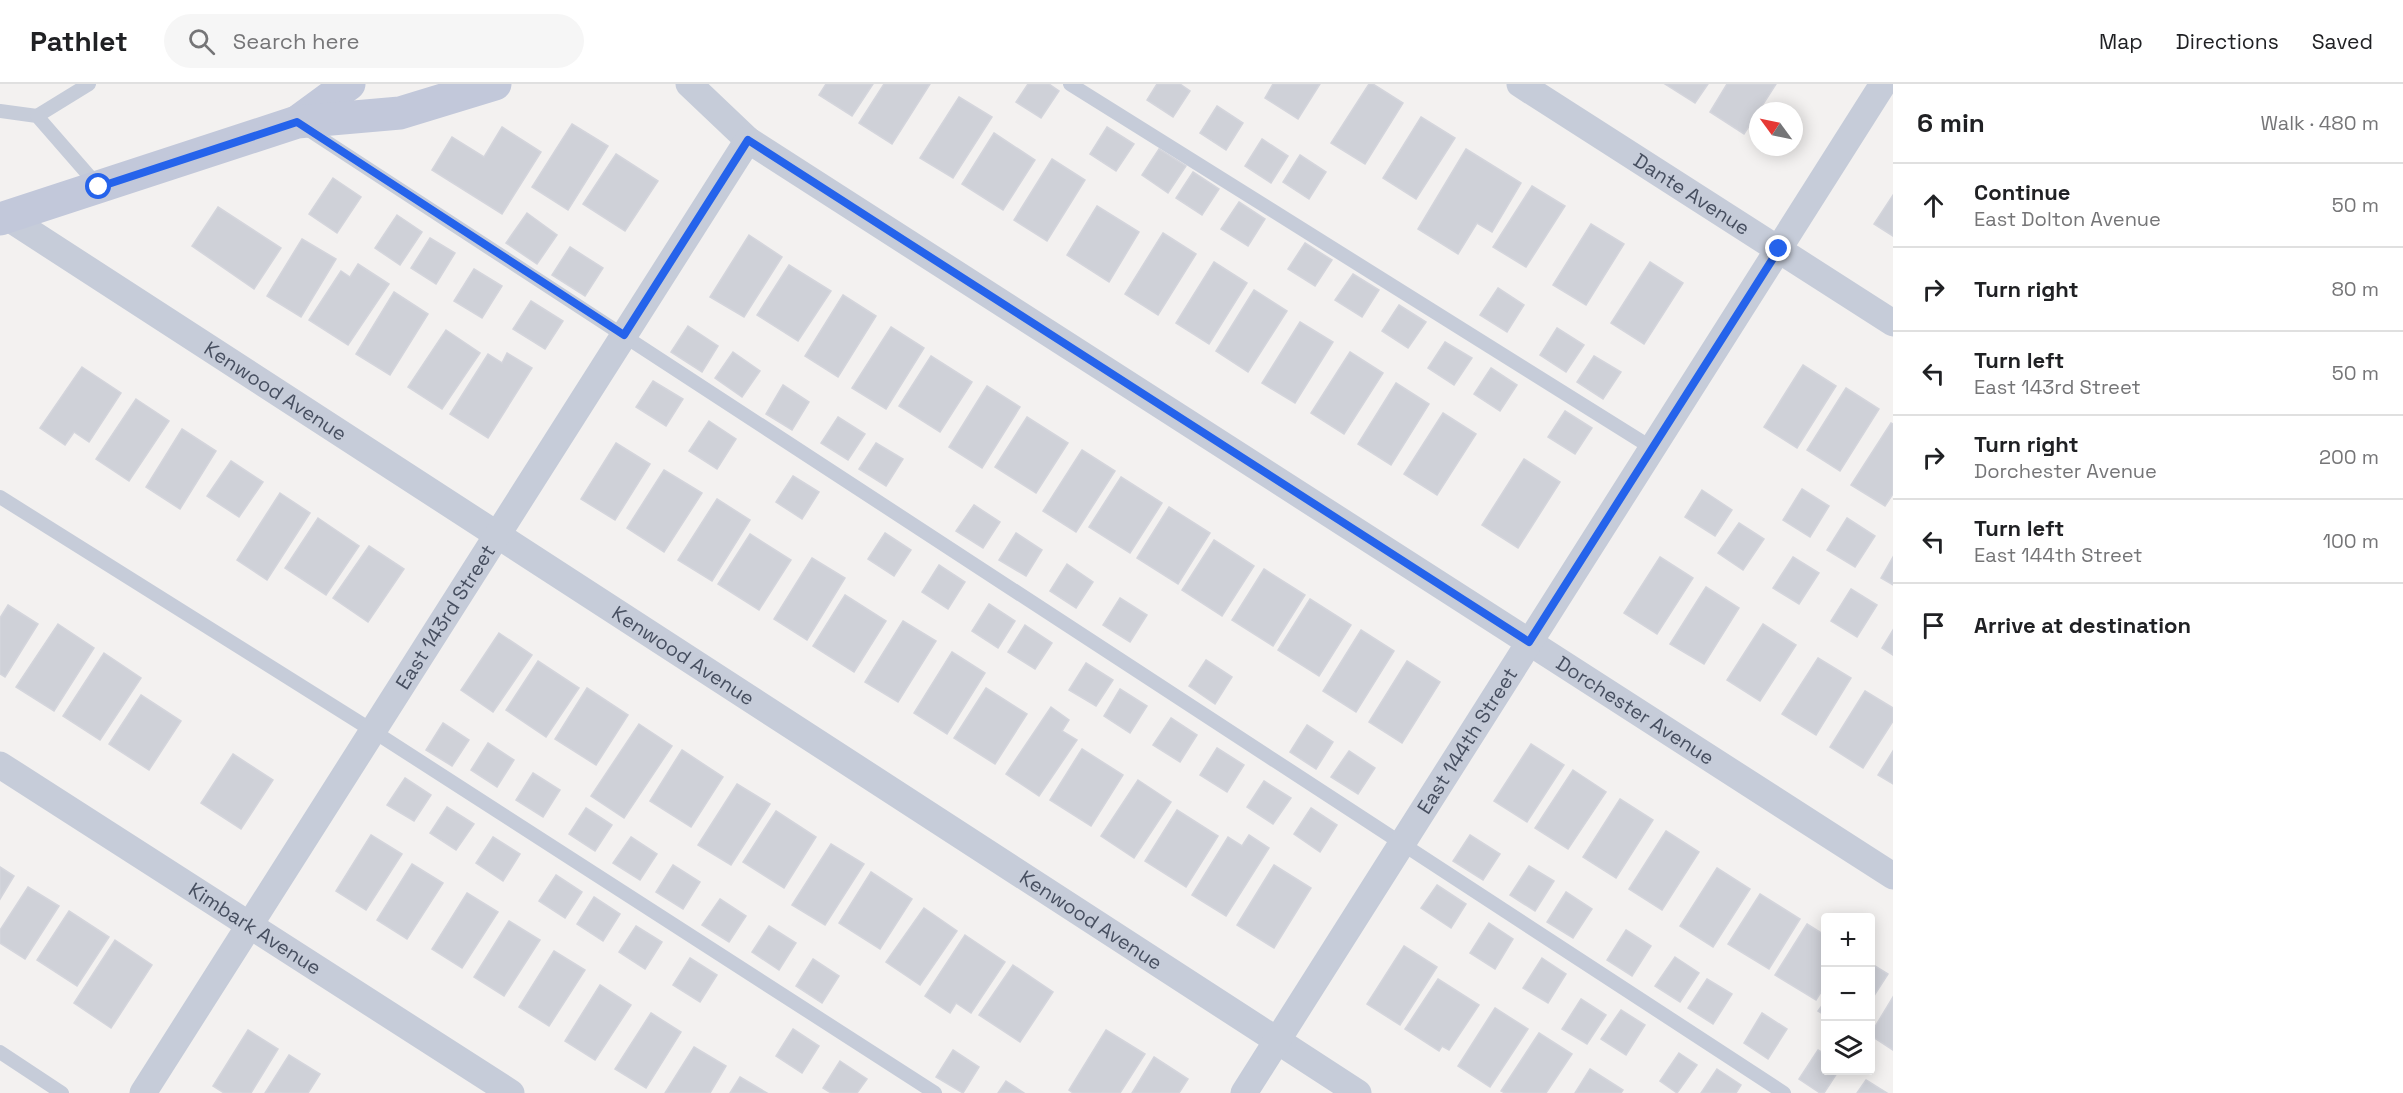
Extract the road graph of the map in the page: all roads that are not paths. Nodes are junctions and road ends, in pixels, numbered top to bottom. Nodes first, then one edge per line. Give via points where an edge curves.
1 (89, 84) edge
2 (349, 84) edge
3 (495, 84) edge
4 (689, 84) edge
5 (1070, 84) edge
6 (1520, 84) edge
7 (1883, 84) edge
8 (0, 111) edge
9 (37, 116) junction
10 (297, 122) junction
11 (748, 140) junction
12 (99, 187) junction
13 (3, 218) edge
14 (1779, 249) junction
15 (1893, 323) edge
16 (624, 335) junction
17 (1652, 448) junction
18 (0, 497) edge
19 (497, 535) junction
20 (1529, 642) junction
21 (373, 731) junction
22 (0, 765) edge
23 (1402, 843) junction
24 (1893, 876) edge
25 (249, 926) junction
26 (1277, 1041) junction
27 (0, 1052) edge
28 (62, 1093) edge
29 (143, 1093) edge
30 (511, 1093) edge
31 (935, 1093) edge
32 (1244, 1093) edge
33 (1358, 1093) edge
34 (1784, 1093) edge

1 - 9 lane
2 - 10 street
3 - 10 street via 400,113
4 - 11 street, Dorchester Avenue
5 - 17 lane
6 - 14 street, Dante Avenue
7 - 14 street, East 144th Street
8 - 9 lane
9 - 12 lane
10 - 12 street
10 - 16 lane
11 - 16 street, East 143rd Street
11 - 20 street, Dorchester Avenue
12 - 13 street
13 - 19 street, Kenwood Avenue
14 - 15 street, Dante Avenue
14 - 17 street, East 144th Street
16 - 19 street, East 143rd Street
16 - 23 lane
17 - 20 street, East 144th Street
18 - 21 lane
19 - 21 street, East 143rd Street
19 - 26 street, Kenwood Avenue
20 - 23 street, East 144th Street
20 - 24 street, Dorchester Avenue
21 - 25 street, East 143rd Street
21 - 31 lane
22 - 25 street, Kimbark Avenue
23 - 26 street, East 144th Street
23 - 34 lane
25 - 29 street, East 143rd Street
25 - 30 street, Kimbark Avenue
26 - 32 street, East 144th Street
26 - 33 street, Kenwood Avenue
27 - 28 lane

